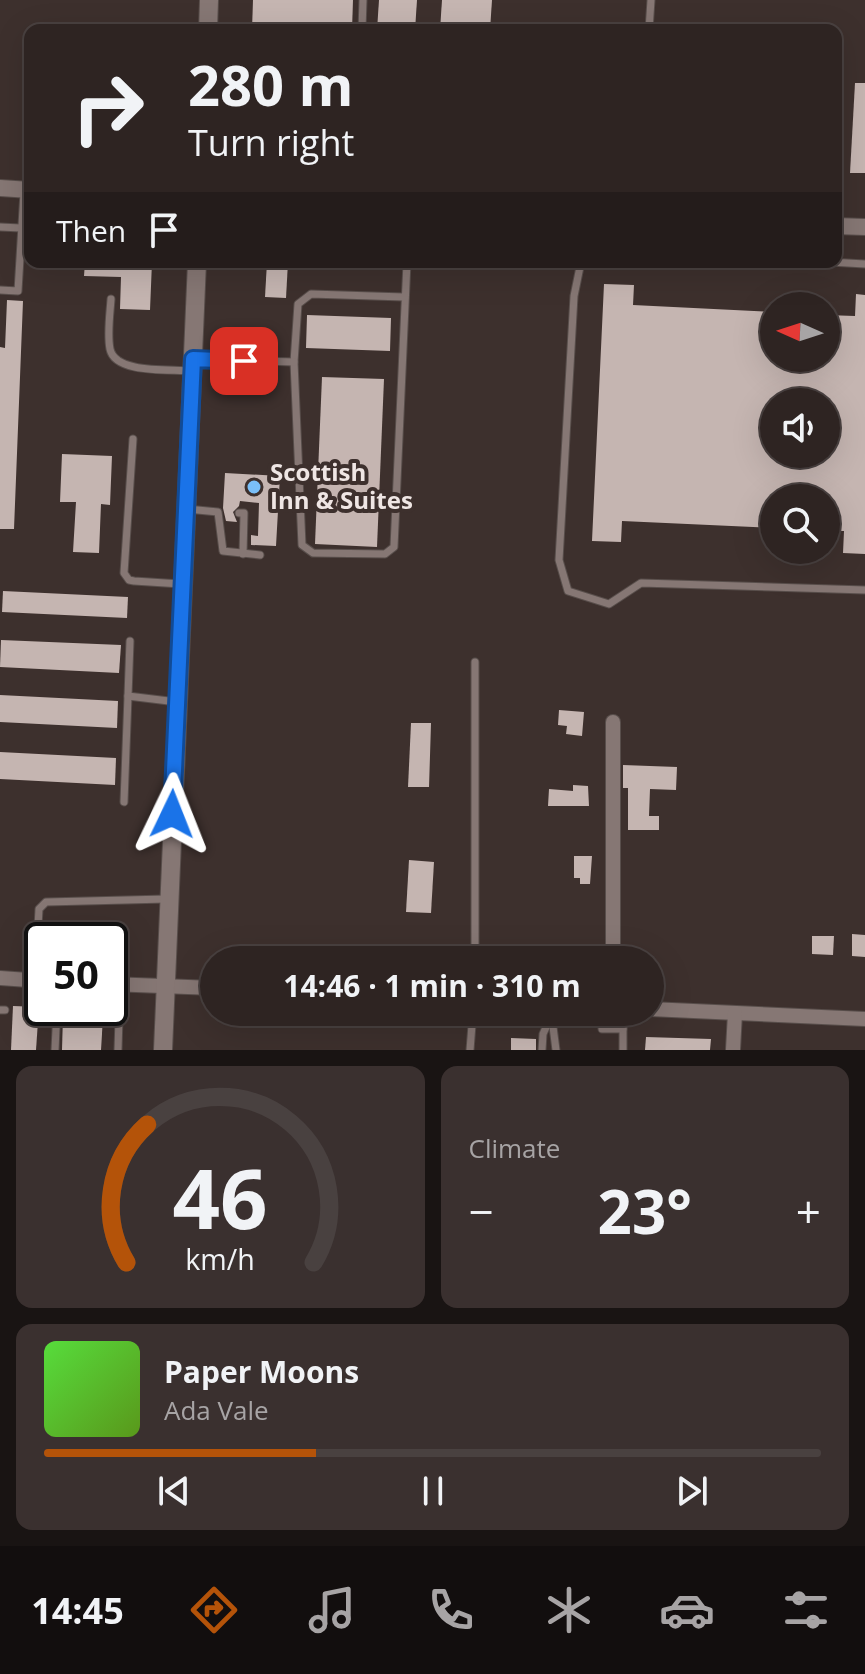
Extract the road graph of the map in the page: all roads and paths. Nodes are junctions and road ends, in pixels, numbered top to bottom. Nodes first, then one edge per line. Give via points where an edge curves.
1 (209, 0) edge
2 (363, 0) edge
3 (651, 0) edge
4 (208, 24) edge
5 (362, 24) edge
6 (649, 24) edge
7 (0, 188) edge
8 (24, 190) edge
9 (24, 209) edge
10 (842, 226) edge
11 (0, 227) edge
12 (865, 227) edge
13 (21, 228) junction
14 (842, 263) edge
15 (865, 264) edge
16 (197, 268) edge
17 (406, 268) edge
18 (580, 268) edge
19 (0, 290) edge
20 (404, 297) junction
21 (111, 299) dead end
22 (294, 362) junction
23 (192, 365) junction
24 (133, 439) dead end
25 (185, 509) junction
26 (239, 513) dead end
27 (243, 554) junction
28 (260, 555) dead end
29 (181, 584) junction
30 (865, 590) edge
31 (130, 641) dead end
32 (475, 662) dead end
33 (128, 696) junction
34 (177, 702) junction
35 (613, 722) dead end
36 (124, 802) dead end
37 (169, 898) junction
38 (39, 922) edge
39 (475, 946) edge
40 (613, 946) edge
41 (0, 978) edge
42 (24, 979) edge
43 (128, 985) edge
44 (166, 986) junction
45 (200, 987) edge
46 (664, 1010) edge
47 (735, 1013) junction
48 (865, 1019) edge
49 (56, 1026) edge
50 (117, 1026) edge
51 (472, 1026) edge
52 (547, 1026) edge
53 (553, 1026) edge
54 (602, 1026) edge
55 (623, 1029) joint
56 (55, 1050) edge
57 (118, 1050) edge
58 (163, 1050) edge
59 (470, 1050) edge
60 (542, 1050) edge
61 (556, 1050) edge
62 (623, 1050) edge
63 (733, 1050) edge

1 - 4 main road
2 - 5 lane
3 - 6 lane
7 - 8 street
9 - 13 lane
10 - 12 street
11 - 13 lane
13 - 19 lane via 18,291
14 - 15 lane
16 - 23 main road
17 - 20 lane
18 - 30 lane via 559,560 568,591 609,604 641,583
20 - 22 lane via 311,294 298,304
20 - 22 lane via 394,547 385,554 313,553 302,545
21 - 23 lane via 110,351 116,361 128,367
22 - 23 lane
23 - 25 main road
24 - 29 lane via 124,573 134,581
25 - 27 lane via 220,512 222,550
25 - 29 main road
26 - 27 lane via 244,513
27 - 28 lane
29 - 34 main road
31 - 33 lane
32 - 39 lane
33 - 34 lane
33 - 36 lane
34 - 37 main road
35 - 40 street
37 - 38 lane via 46,902 39,909
37 - 44 main road
41 - 42 street
43 - 44 street
44 - 45 street
44 - 58 main road
46 - 47 street
47 - 48 street
47 - 63 street
49 - 56 lane
50 - 57 lane
51 - 59 lane
52 - 60 lane
53 - 61 lane
54 - 55 lane
55 - 62 lane

